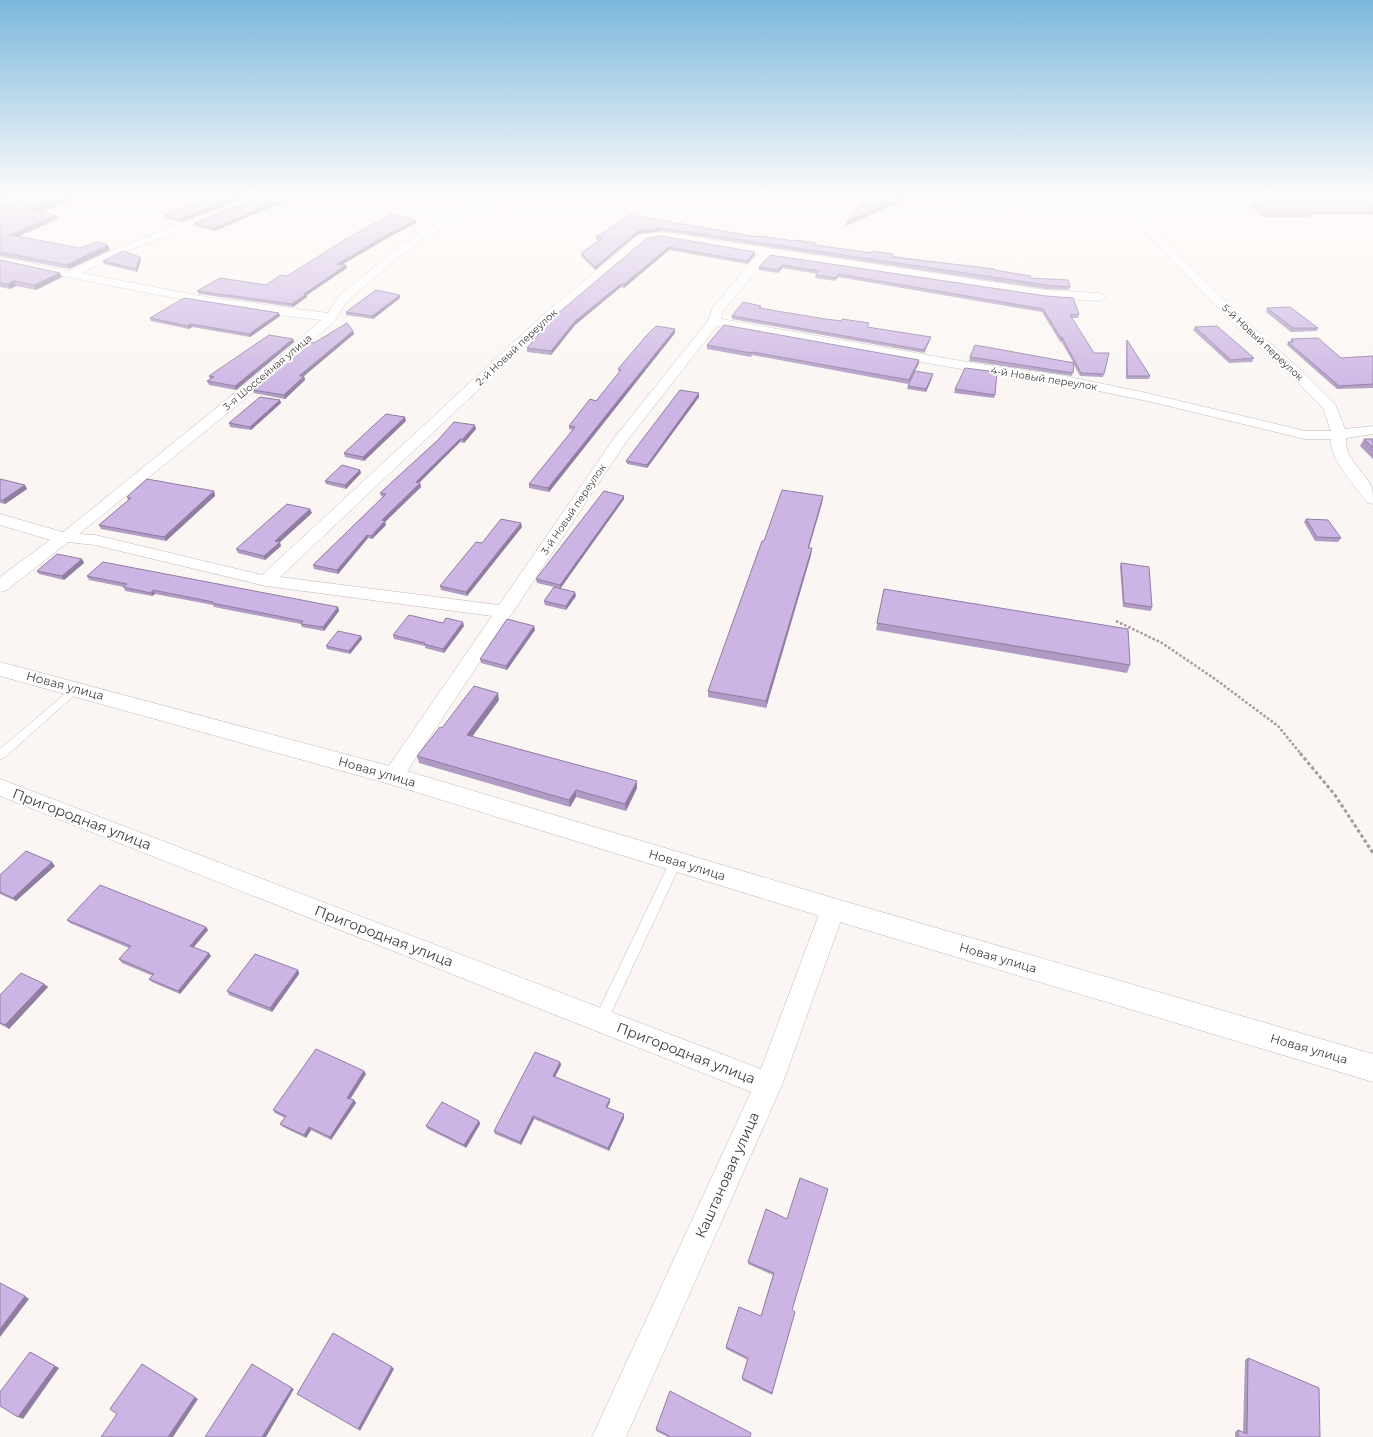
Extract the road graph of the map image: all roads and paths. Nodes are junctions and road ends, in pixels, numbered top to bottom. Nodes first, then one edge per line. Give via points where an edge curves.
1 (21, 264) edge
2 (91, 264) edge
3 (386, 264) edge
4 (611, 264) edge
5 (756, 264) edge
6 (846, 264) edge
7 (1182, 264) edge
8 (71, 274) junction
9 (1100, 297) dead end
10 (331, 317) junction
11 (714, 322) junction
12 (1373, 430) edge
13 (1339, 434) junction
14 (1373, 499) edge
15 (0, 519) edge
16 (64, 538) junction
17 (266, 582) junction
18 (0, 586) edge
19 (505, 612) junction
20 (1116, 621) dead end
21 (0, 668) edge
22 (76, 689) junction
23 (0, 755) edge
24 (393, 776) junction
25 (0, 787) edge
26 (1373, 853) edge
27 (676, 861) junction
28 (833, 909) junction
29 (601, 1020) junction
30 (1373, 1068) edge
31 (768, 1085) junction
32 (609, 1437) edge

1 - 8 street
2 - 8 street
3 - 10 street, 3-я Шоссейная улица via 343,299
4 - 17 street, 2-й Новый переулок via 542,323
5 - 11 street, 3-й Новый переулок via 718,310
6 - 9 street, 2-й Новый переулок via 1044,294
7 - 13 street, 5-й Новый переулок via 1239,322 1330,407
8 - 10 street via 239,306
10 - 16 street, 3-я Шоссейная улица via 289,356
11 - 13 street, 4-й Новый переулок via 973,367 1060,379 1305,435
11 - 19 street, 3-й Новый переулок via 620,440
12 - 13 street, 4-й Новый переулок
13 - 14 street, 5-й Новый переулок via 1338,444 1343,459
15 - 16 street
16 - 17 street via 95,540
16 - 18 street
17 - 19 street
19 - 24 street, 3-й Новый переулок
20 - 26 path via 1162,642 1278,726 1334,795
21 - 22 street, Новая улица
22 - 23 lane
22 - 24 street, Новая улица
24 - 27 street, Новая улица
25 - 29 street, Пригородная улица
27 - 28 street, Новая улица
27 - 29 lane
28 - 30 street, Новая улица
28 - 31 street, Каштановая улица
29 - 31 street, Пригородная улица
31 - 32 street, Каштановая улица

